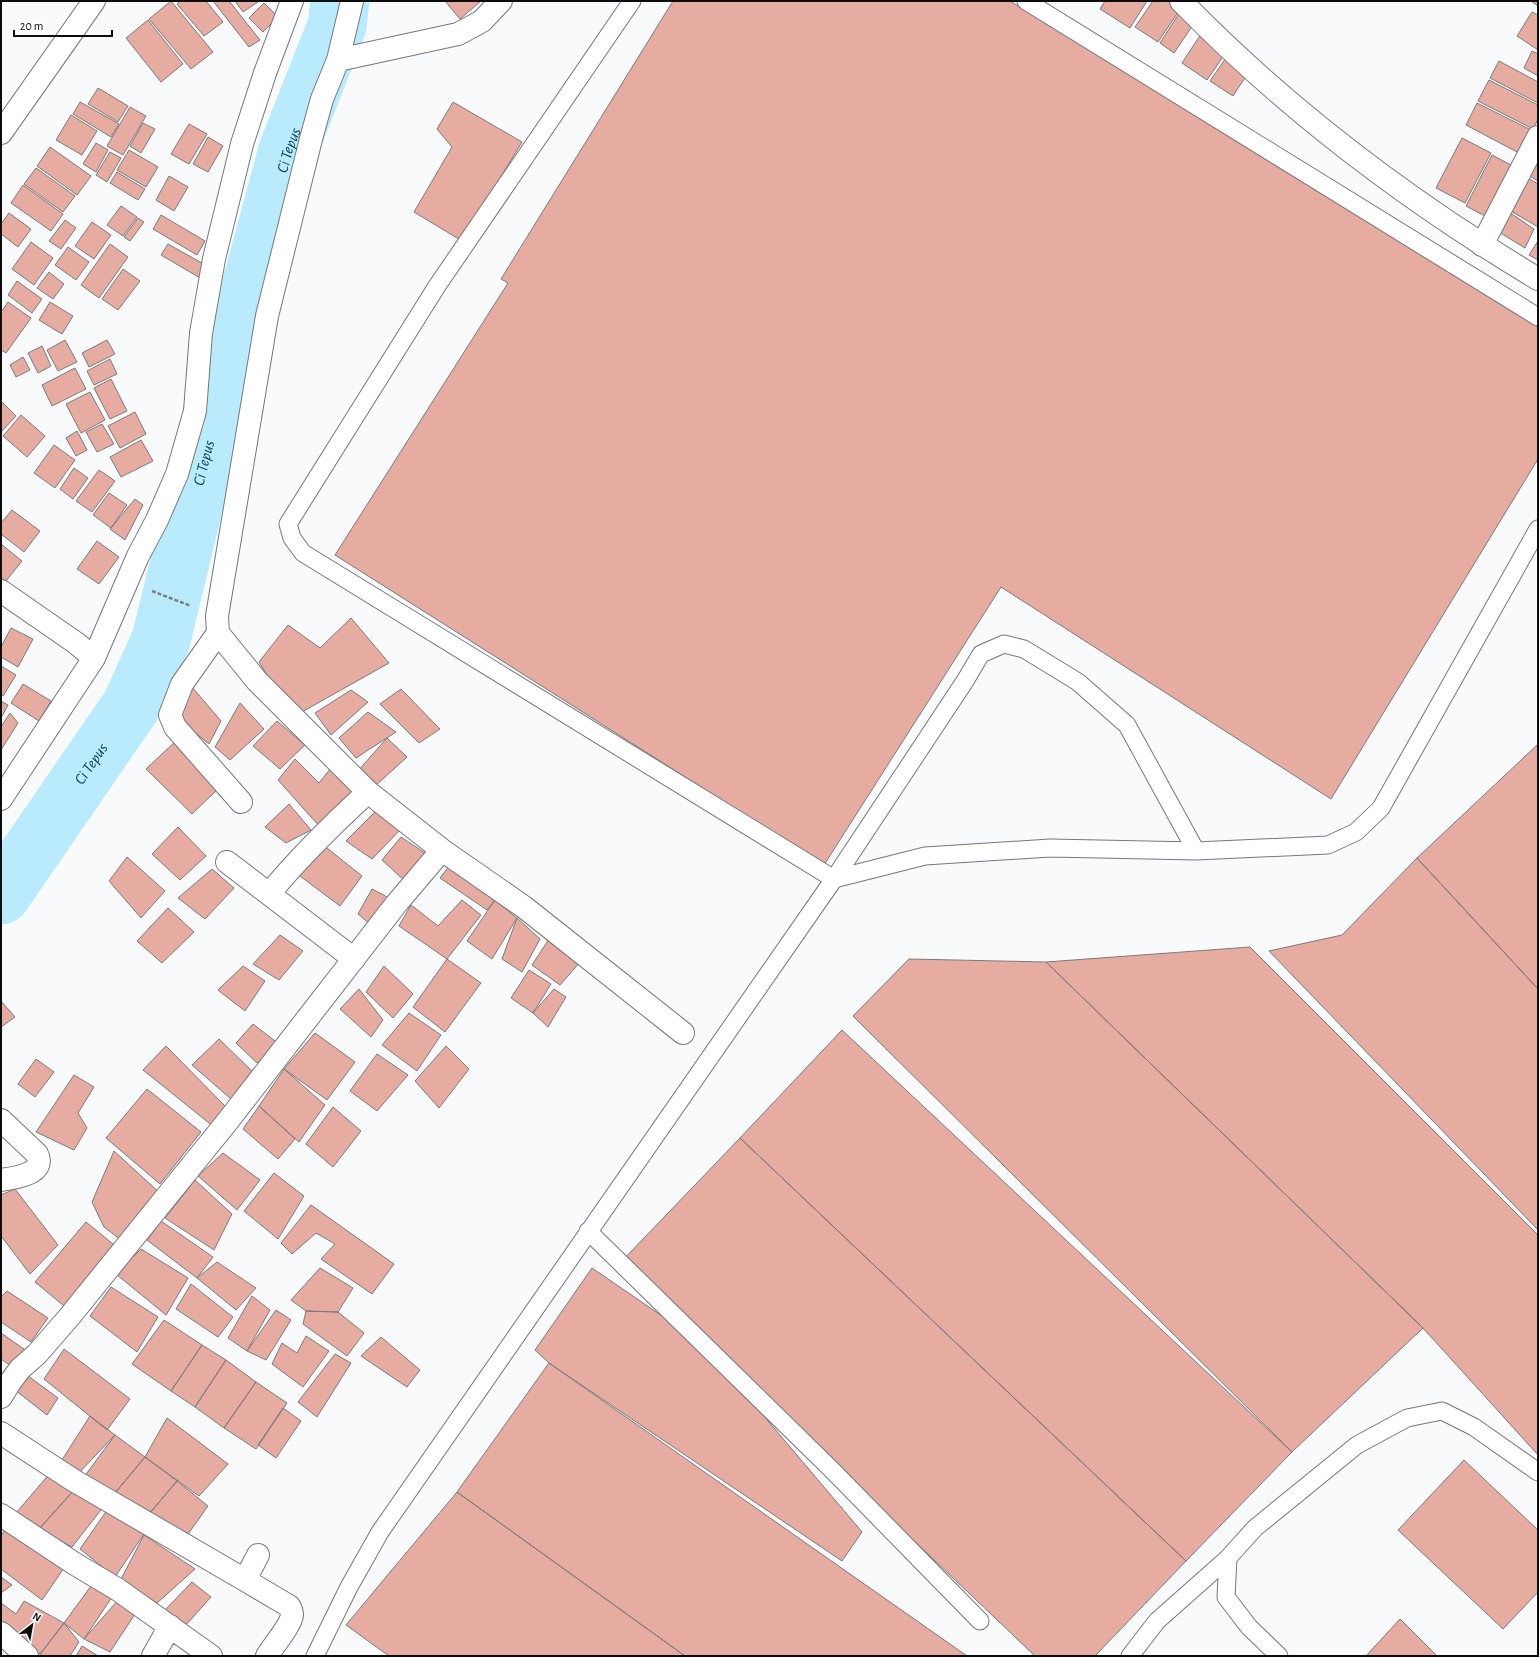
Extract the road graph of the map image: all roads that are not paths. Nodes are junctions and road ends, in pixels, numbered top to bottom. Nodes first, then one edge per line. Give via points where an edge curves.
1 (94, 1) edge
2 (292, 1) edge
3 (352, 1) edge
4 (501, 1) edge
5 (632, 1) edge
6 (1026, 1) edge
7 (1194, 6) edge
8 (338, 60) junction
9 (1, 133) edge
10 (1538, 137) edge
11 (1482, 245) junction
12 (1538, 279) edge
13 (1538, 317) edge
14 (1538, 529) edge
15 (1, 591) edge
16 (218, 633) junction
17 (94, 658) junction
18 (368, 792) junction
19 (1, 799) edge
20 (241, 802) dead end
21 (442, 850) junction
22 (1196, 851) junction
23 (226, 862) dead end
24 (834, 879) junction
25 (269, 894) junction
26 (354, 959) junction
27 (683, 1033) dead end
28 (1, 1120) edge
29 (1, 1180) edge
30 (588, 1231) junction
31 (1, 1397) edge
32 (1, 1433) edge
33 (1538, 1472) edge
34 (1, 1515) edge
35 (258, 1555) dead end
36 (1228, 1558) junction
37 (245, 1580) junction
38 (980, 1620) dead end
39 (170, 1626) junction
40 (1, 1633) edge
41 (26, 1656) edge
42 (153, 1656) edge
43 (211, 1656) edge
44 (267, 1656) edge
45 (315, 1656) edge
46 (1130, 1656) edge
47 (1279, 1656) edge

1 - 9 street
2 - 17 street via 242,144 214,259 201,333 195,411 177,474
3 - 8 street
4 - 8 street via 482,21 458,34
5 - 24 lane via 437,286 288,524 292,538 303,553
6 - 13 lane
7 - 11 street via 1251,68 1344,148
8 - 16 street via 322,99 267,316 217,616
10 - 11 street
11 - 12 street
14 - 22 lane via 1381,808 1356,832 1328,845
15 - 17 street
16 - 18 street via 257,681
16 - 20 street via 182,684 170,715 175,727
17 - 19 street
18 - 21 street
18 - 25 street via 298,859
21 - 26 street
21 - 27 street via 524,907
22 - 24 lane via 1050,848 925,856
22 - 24 lane via 1127,725 1072,678 1024,649 1004,644 981,654
23 - 25 street
24 - 30 lane
25 - 26 street
26 - 31 street via 227,1122 70,1316 37,1354 20,1369
28 - 29 street via 37,1154 40,1160 35,1170 16,1178
30 - 38 lane via 832,1470
30 - 45 lane via 380,1532 348,1587
32 - 37 street via 73,1480
33 - 36 lane via 1474,1426 1442,1411 1407,1418 1357,1445 1255,1528
34 - 39 street
35 - 37 street
36 - 46 lane via 1158,1621
36 - 47 lane via 1226,1597 1249,1627
37 - 44 street via 289,1606 292,1613 290,1622
39 - 42 street
39 - 43 street
40 - 41 street

